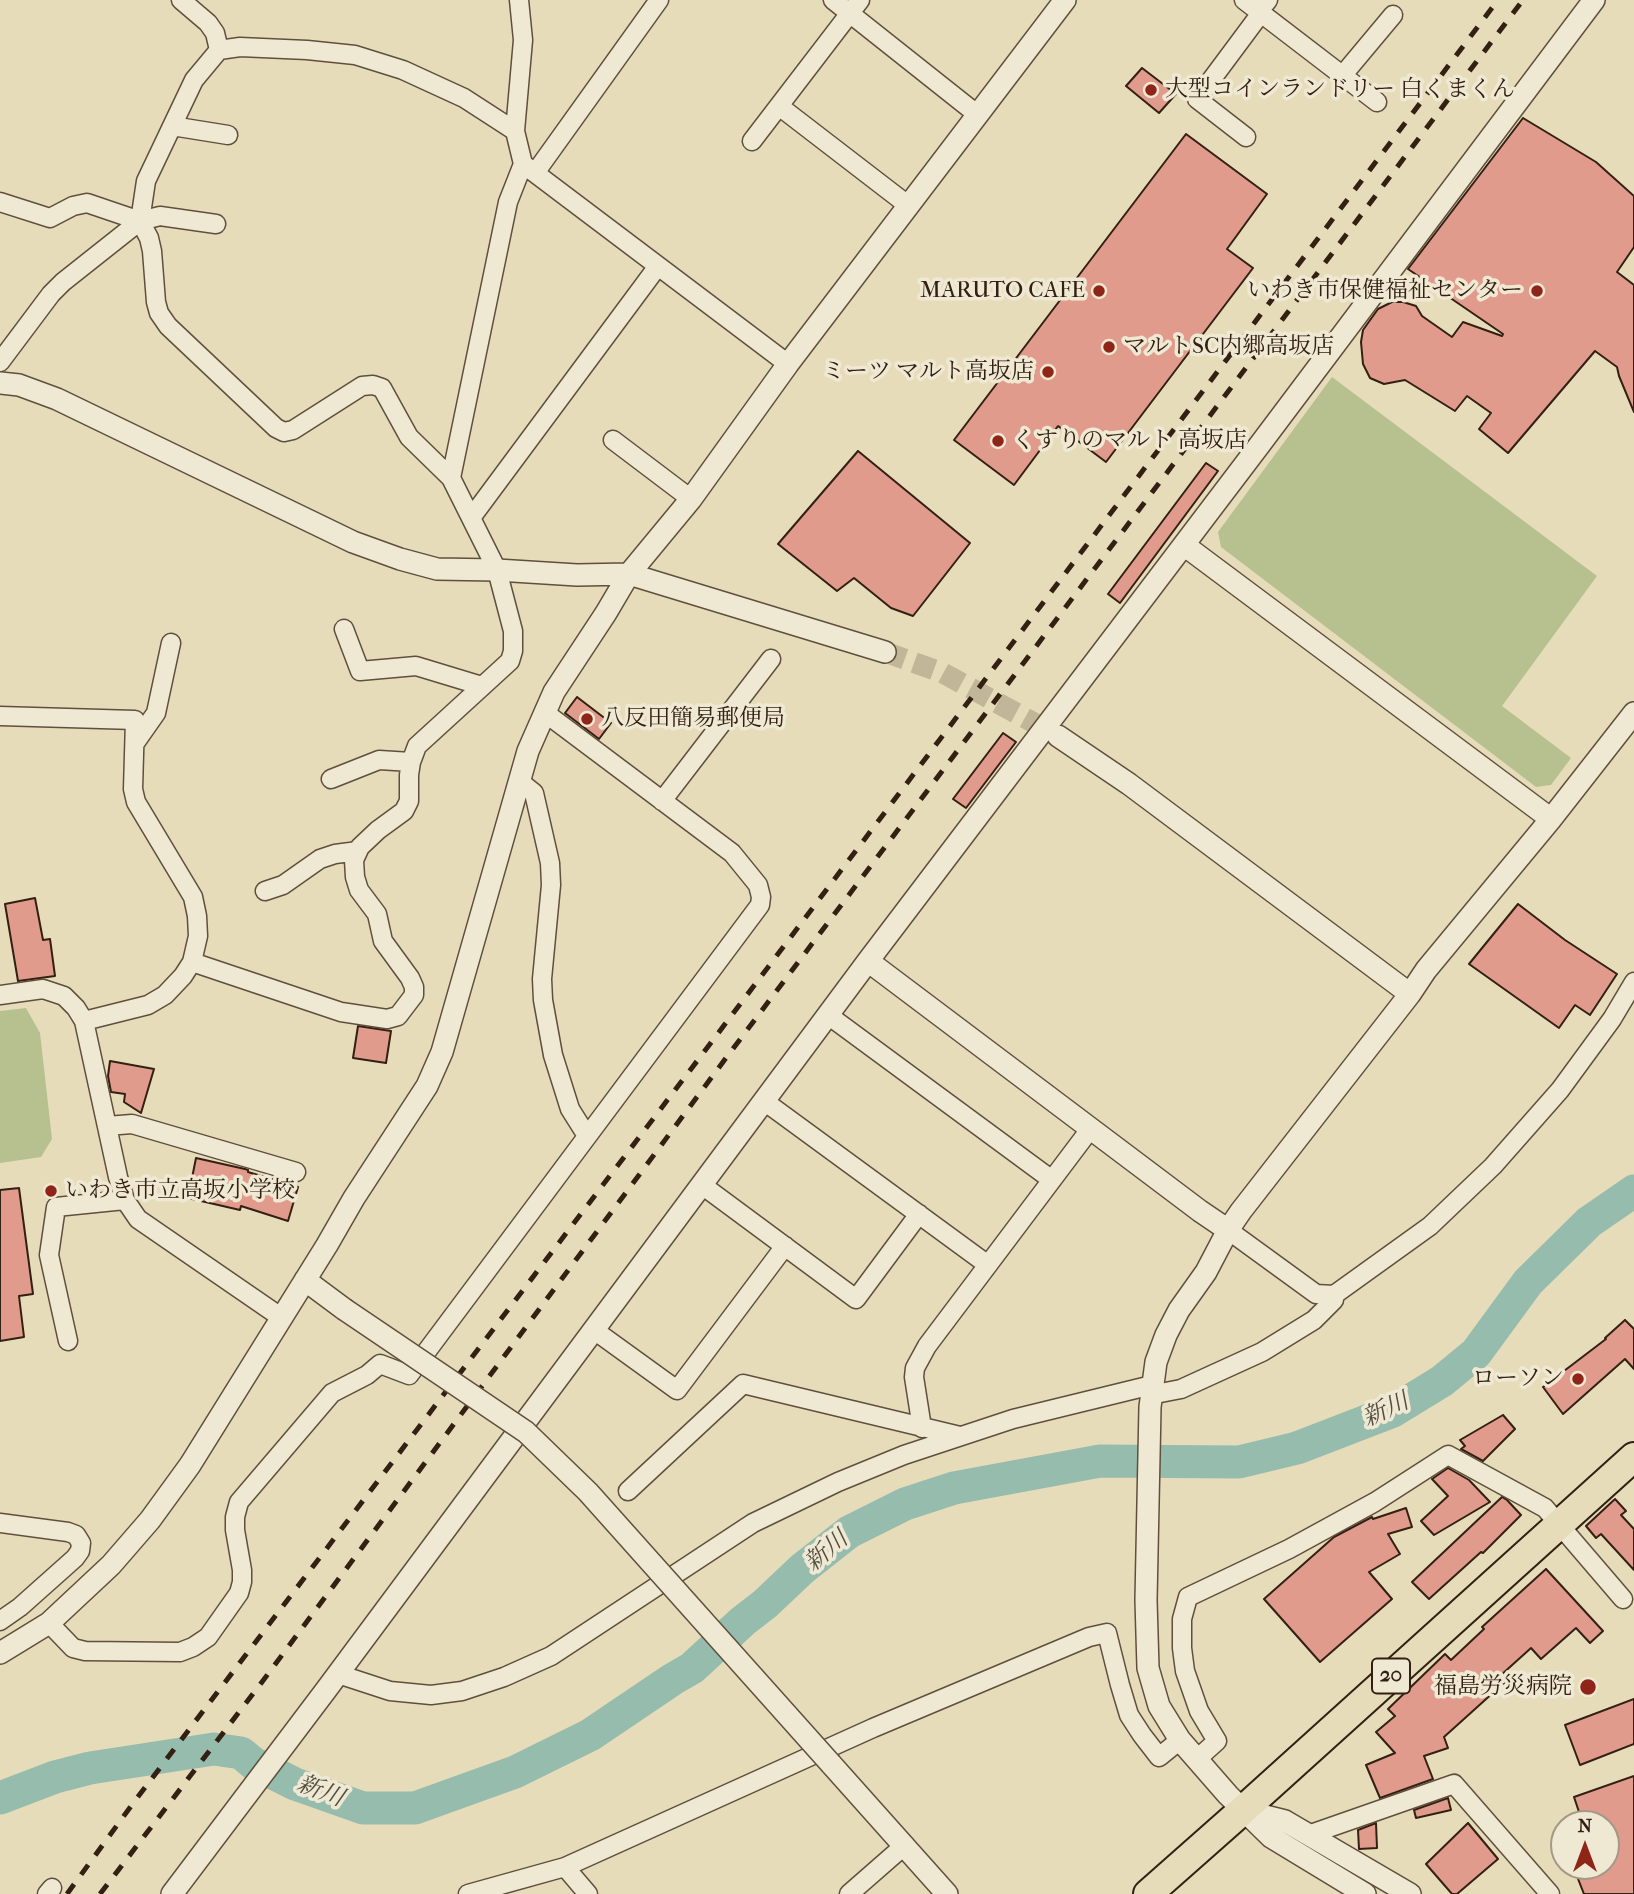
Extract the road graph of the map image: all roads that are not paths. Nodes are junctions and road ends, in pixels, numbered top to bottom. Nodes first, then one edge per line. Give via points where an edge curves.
1 (181, 0) edge
2 (519, 0) edge
3 (659, 0) edge
4 (833, 0) edge
5 (1065, 0) edge
6 (1244, 0) edge
7 (1594, 0) edge
8 (855, 7) edge
9 (1264, 7) edge
10 (1393, 15) dead end
11 (219, 50) junction
12 (1342, 76) junction
13 (1377, 102) dead end
14 (779, 106) junction
15 (978, 115) junction
16 (172, 126) junction
17 (515, 131) junction
18 (228, 135) dead end
19 (1246, 137) dead end
20 (752, 141) dead end
21 (529, 168) junction
22 (0, 202) edge
23 (908, 206) junction
24 (140, 221) junction
25 (216, 224) dead end
26 (658, 266) junction
27 (0, 362) edge
28 (788, 364) junction
29 (0, 383) edge
30 (613, 440) dead end
31 (451, 478) junction
32 (691, 499) junction
33 (471, 518) junction
34 (1184, 545) junction
35 (497, 570) junction
36 (629, 573) junction
37 (344, 628) dead end
38 (171, 643) dead end
39 (885, 652) tunnel mouth
40 (771, 659) dead end
41 (482, 686) junction
42 (544, 712) junction
43 (1634, 713) edge
44 (0, 716) edge
45 (1058, 736) tunnel mouth
46 (135, 743) junction
47 (411, 762) junction
48 (331, 779) dead end
49 (520, 781) junction
50 (662, 801) junction
51 (1551, 819) junction
52 (358, 851) junction
53 (265, 891) dead end
54 (868, 961) junction
55 (191, 962) junction
56 (1634, 982) edge
57 (1410, 994) junction
58 (0, 995) edge
59 (828, 1015) junction
60 (84, 1021) junction
61 (764, 1101) junction
62 (107, 1126) junction
63 (1091, 1128) junction
64 (587, 1136) junction
65 (296, 1172) dead end
66 (1052, 1180) junction
67 (702, 1185) junction
68 (125, 1200) junction
69 (919, 1214) junction
70 (1228, 1230) junction
71 (785, 1246) junction
72 (988, 1265) junction
73 (305, 1280) junction
74 (1334, 1295) junction
75 (282, 1318) junction
76 (594, 1330) junction
77 (68, 1341) dead end
78 (1151, 1396) junction
79 (922, 1428) junction
80 (960, 1436) junction
81 (1634, 1457) edge
82 (628, 1491) dead end
83 (0, 1523) edge
84 (1559, 1524) junction
85 (1623, 1599) dead end
86 (0, 1621) edge
87 (48, 1623) junction
88 (0, 1653) edge
89 (332, 1682) junction
90 (1180, 1740) junction
91 (1197, 1759) junction
92 (1243, 1810) junction
93 (1308, 1835) junction
94 (905, 1845) junction
95 (565, 1867) junction
96 (1394, 1890) edge
97 (172, 1894) edge
98 (468, 1894) edge
99 (588, 1894) edge
100 (849, 1894) edge
101 (947, 1894) edge
102 (1148, 1894) edge
103 (1365, 1894) edge
104 (1550, 1894) edge

1 - 11 street via 208,23
2 - 17 street via 523,40
3 - 21 street
4 - 8 street
5 - 15 street
6 - 9 street
7 - 34 street
8 - 14 street
8 - 15 street
9 - 12 street
9 - 19 street via 1197,99
10 - 12 street
11 - 16 street via 194,80
11 - 17 street via 240,47 355,55 403,70 464,98
12 - 13 street
14 - 20 street
14 - 23 street
15 - 23 street
16 - 18 street
16 - 24 street via 146,181
17 - 21 street
21 - 26 street
21 - 31 street via 508,202
22 - 24 street via 50,218 87,203
23 - 28 street
24 - 25 street via 160,216
24 - 27 street via 51,294
24 - 31 street via 152,251 159,313 276,428 293,430 362,386 373,385 382,388 410,436
26 - 28 street
26 - 33 street
28 - 32 street
29 - 35 street via 57,399 365,546 437,569
30 - 32 street
31 - 33 street
32 - 36 street
33 - 35 street
34 - 51 street
34 - 54 street
35 - 36 street
35 - 41 street via 513,631 513,651 510,661
36 - 39 street
36 - 42 street
37 - 41 street via 360,671 416,666
38 - 46 street via 156,713
40 - 50 street
41 - 47 street via 417,746
42 - 49 street
42 - 50 street
43 - 51 street
44 - 46 street via 135,720
45 - 57 street
46 - 55 street via 136,803 193,897 198,936
47 - 48 street via 379,760
47 - 52 street via 409,801 404,811
49 - 64 street via 534,793 550,863 542,979 553,1055 570,1109
49 - 73 street via 442,1052 427,1086
50 - 64 street via 732,853 758,886 760,905
51 - 57 street
52 - 53 street via 320,859 283,885
52 - 55 street via 354,860 359,890 377,914 383,941 414,987 414,995 398,1016 387,1019 341,1012
54 - 59 street
54 - 63 street
55 - 60 street via 165,995 148,1005
56 - 74 street via 1560,1090 1493,1166 1430,1226
57 - 70 street
58 - 60 street via 52,991 76,1007
59 - 61 street
59 - 66 street
60 - 62 street
61 - 67 street
61 - 69 street
62 - 65 street via 132,1124
62 - 68 street
63 - 66 street
63 - 70 street
64 - 87 street via 410,1375 380,1364 332,1393 239,1502 235,1530 242,1582 208,1637 180,1652 85,1651 73,1648
66 - 72 street
67 - 71 street
67 - 76 street
68 - 75 street via 138,1219
68 - 77 street via 56,1207 49,1255
69 - 71 street via 856,1299
69 - 72 street
70 - 74 street via 1316,1294
70 - 78 street via 1166,1335
71 - 76 street via 677,1390
72 - 79 street via 915,1368
73 - 75 street
73 - 94 street, bridge via 526,1432 588,1492
74 - 78 street via 1314,1320 1262,1352 1181,1389
75 - 87 street via 150,1520 111,1565
76 - 89 street
78 - 80 street via 1013,1419
78 - 90 street via 1148,1668 1159,1706
79 - 80 street
79 - 82 street via 743,1384
80 - 89 street via 849,1478 753,1523 551,1656 504,1677 462,1691 431,1695
81 - 84 main road, 20
83 - 86 street via 68,1532 81,1543 75,1558
84 - 85 street
84 - 91 street via 1545,1508 1448,1455 1314,1536 1188,1597 1182,1619 1185,1671 1199,1711 1217,1741
84 - 92 main road, 20
87 - 88 street
89 - 97 street
90 - 91 street
90 - 95 street via 1158,1756 1142,1735 1129,1715 1107,1633 873,1728
91 - 92 street
92 - 93 street via 1285,1821
92 - 102 main road, 20
92 - 103 street via 1271,1837
93 - 96 street
93 - 104 street via 1454,1784
94 - 100 street
94 - 101 street
95 - 98 street
95 - 99 street

